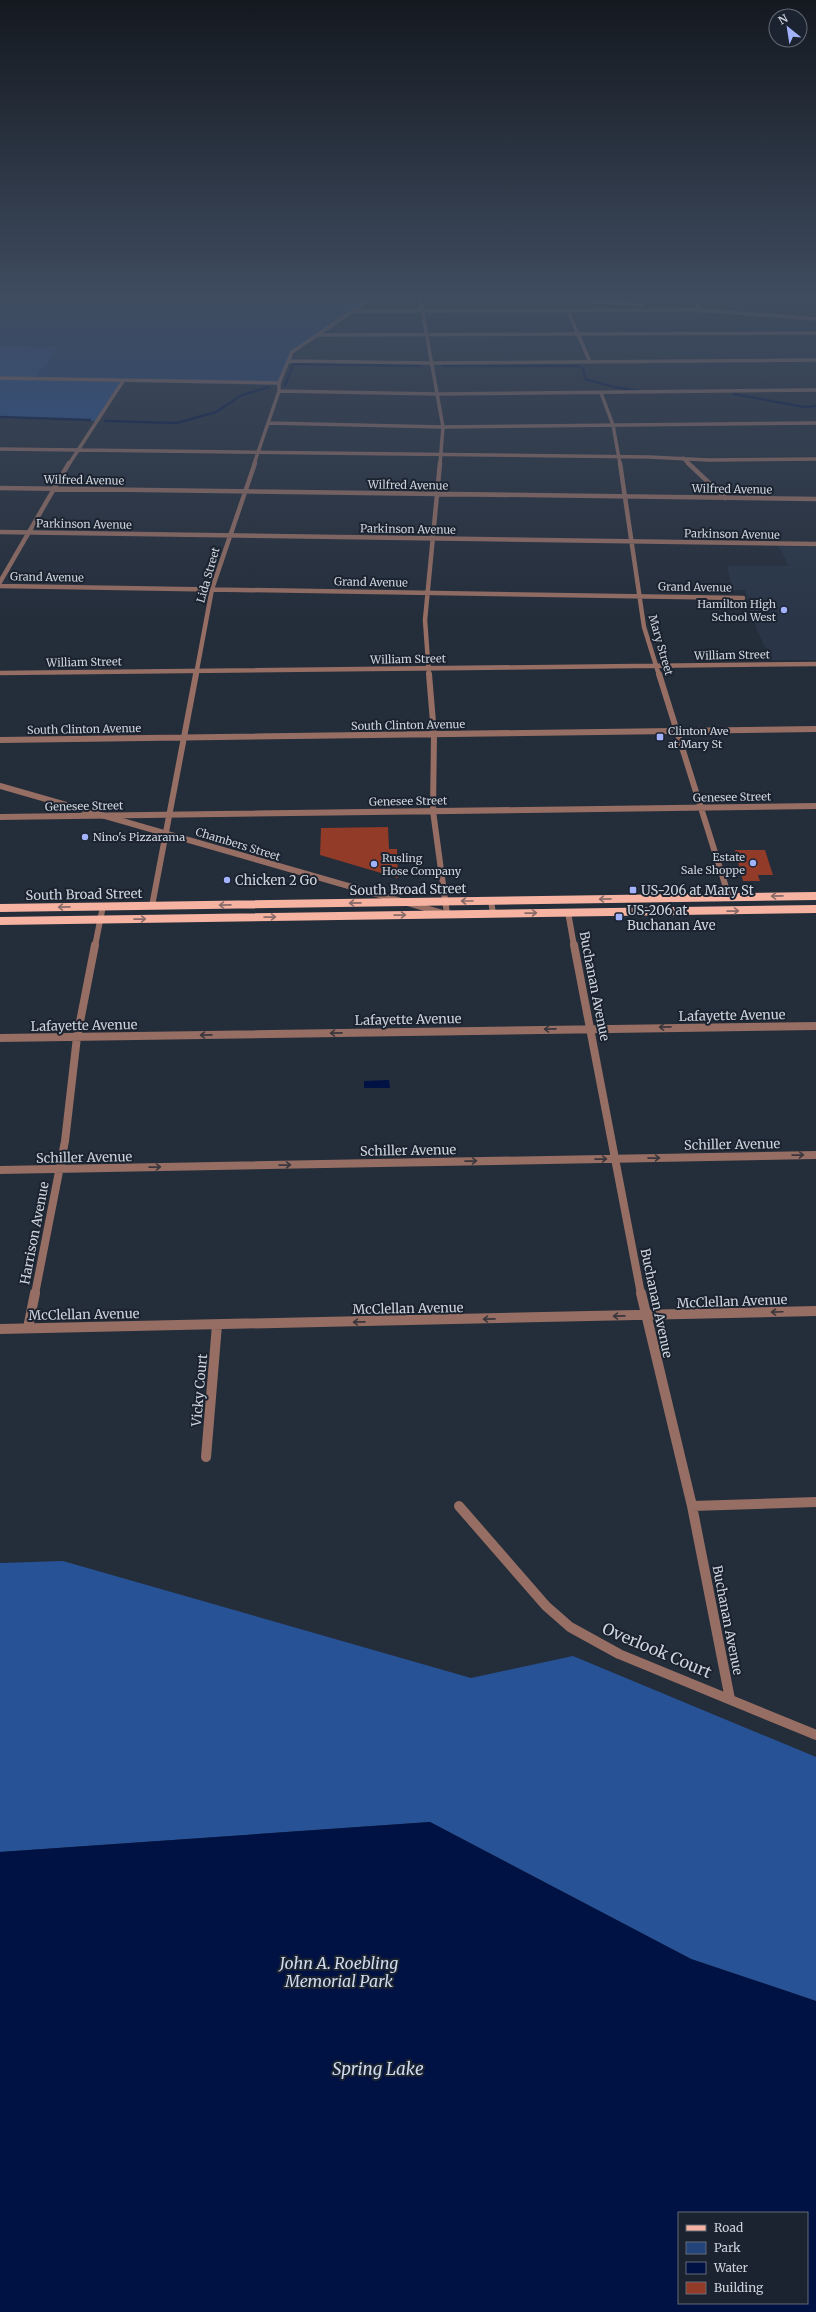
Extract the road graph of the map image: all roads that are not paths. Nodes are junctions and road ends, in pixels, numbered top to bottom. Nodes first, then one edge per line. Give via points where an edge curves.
1 (106, 406) edge
2 (274, 406) edge
3 (439, 406) edge
4 (606, 406) edge
5 (268, 423) junction
6 (816, 423) edge
7 (613, 425) junction
8 (443, 427) junction
9 (0, 448) edge
10 (77, 449) junction
11 (259, 452) junction
12 (441, 455) junction
13 (619, 457) junction
14 (683, 458) junction
15 (816, 459) edge
16 (0, 488) edge
17 (54, 489) junction
18 (245, 491) junction
19 (438, 494) junction
20 (623, 497) junction
21 (725, 498) junction
22 (816, 499) edge
23 (0, 532) edge
24 (29, 532) junction
25 (231, 535) junction
26 (433, 538) junction
27 (630, 541) junction
28 (816, 544) edge
29 (0, 582) edge
30 (0, 586) edge
31 (212, 589) junction
32 (428, 593) junction
33 (639, 596) junction
34 (742, 598) dead end
35 (816, 664) edge
36 (656, 666) junction
37 (429, 668) junction
38 (197, 671) junction
39 (0, 673) edge
40 (816, 729) edge
41 (676, 731) junction
42 (434, 734) junction
43 (184, 738) junction
44 (0, 740) edge
45 (0, 786) edge
46 (816, 806) edge
47 (700, 808) junction
48 (433, 811) junction
49 (170, 815) junction
50 (106, 816) junction
51 (0, 817) edge
52 (166, 833) junction
53 (816, 896) edge
54 (729, 897) junction
55 (444, 901) junction
56 (491, 901) junction
57 (408, 902) junction
58 (103, 906) junction
59 (152, 906) junction
60 (0, 908) edge
61 (816, 909) edge
62 (568, 912) junction
63 (446, 914) junction
64 (493, 914) junction
65 (101, 919) junction
66 (0, 921) edge
67 (816, 1026) edge
68 (589, 1028) junction
69 (77, 1037) junction
70 (0, 1038) edge
71 (816, 1155) edge
72 (615, 1158) junction
73 (60, 1169) junction
74 (0, 1170) edge
75 (816, 1311) edge
76 (645, 1316) junction
77 (217, 1324) junction
78 (0, 1328) edge
79 (28, 1328) junction
80 (206, 1457) dead end
81 (816, 1502) edge
82 (459, 1506) dead end
83 (692, 1506) junction
84 (730, 1699) junction
85 (816, 1735) edge

1 - 10 street
2 - 5 street, Lida Street
3 - 8 street
4 - 7 street, Mary Street
5 - 8 street
5 - 11 street, Lida Street
6 - 7 street
7 - 8 street
7 - 13 street, Mary Street
8 - 12 street
9 - 10 street
10 - 11 street
10 - 17 street
11 - 12 street
11 - 18 street, Lida Street
12 - 13 street
12 - 19 street
13 - 14 street
13 - 20 street, Mary Street
14 - 15 street
14 - 21 street
16 - 17 street, Wilfred Avenue
17 - 18 street, Wilfred Avenue
17 - 24 street
18 - 19 street, Wilfred Avenue
18 - 25 street, Lida Street
19 - 20 street, Wilfred Avenue
19 - 26 street
20 - 21 street, Wilfred Avenue
20 - 27 street, Mary Street
21 - 22 street, Wilfred Avenue
23 - 24 street, Parkinson Avenue
24 - 25 street, Parkinson Avenue
24 - 29 street
25 - 26 street, Parkinson Avenue
25 - 31 street, Lida Street
26 - 27 street, Parkinson Avenue
26 - 32 street
27 - 28 street, Parkinson Avenue
27 - 33 street, Mary Street
30 - 31 street, Grand Avenue
31 - 32 street, Grand Avenue
31 - 38 street, Lida Street
32 - 33 street, Grand Avenue
32 - 37 street via 425,620
33 - 34 street, Grand Avenue
33 - 36 street, Mary Street via 644,627
35 - 36 street, William Street
36 - 37 street, William Street
36 - 41 street, Mary Street
37 - 38 street, William Street
37 - 42 street
38 - 39 street, William Street
38 - 43 street, Lida Street
40 - 41 street, South Clinton Avenue
41 - 42 street, South Clinton Avenue
41 - 47 street, Mary Street
42 - 43 street, South Clinton Avenue
42 - 48 street
43 - 44 street, South Clinton Avenue
43 - 49 street, Lida Street
45 - 50 street, Chambers Street
46 - 47 street, Genesee Street
47 - 48 street, Genesee Street
47 - 54 street, Mary Street
48 - 49 street, Genesee Street
48 - 55 street
49 - 50 street, Genesee Street
49 - 52 street, Lida Street
50 - 51 street, Genesee Street
50 - 52 street, Chambers Street
52 - 57 street, Chambers Street via 306,875
52 - 59 street, Lida Street
53 -> 54 main road, South Broad Street
54 -> 56 main road, South Broad Street
56 -> 55 main road, South Broad Street
55 - 57 main road, South Broad Street
55 - 63 street
56 - 64 street
57 -> 59 main road, South Broad Street
57 - 63 street, Chambers Street
58 - 59 main road, South Broad Street
58 -> 60 main road, South Broad Street
58 - 65 street, Harrison Avenue
62 -> 61 main road, South Broad Street
64 -> 62 main road, South Broad Street
62 - 68 street, Buchanan Avenue
63 - 64 main road, South Broad Street
65 -> 63 main road, South Broad Street
65 - 66 main road, South Broad Street
65 - 69 street, Harrison Avenue
67 -> 68 street, Lafayette Avenue
68 -> 69 street, Lafayette Avenue
68 - 72 street, Buchanan Avenue
69 - 70 street, Lafayette Avenue
69 - 73 street, Harrison Avenue
72 -> 71 street, Schiller Avenue
73 -> 72 street, Schiller Avenue
72 - 76 street, Buchanan Avenue
73 - 74 street, Schiller Avenue
73 - 79 street, Harrison Avenue
75 -> 76 street, McClellan Avenue
76 -> 77 street, McClellan Avenue
76 - 83 street, Buchanan Avenue
77 - 79 street, McClellan Avenue
77 - 80 street, Vicky Court
78 - 79 street, McClellan Avenue
81 - 83 street
82 - 84 street, Overlook Court via 546,1606 570,1627 619,1654
83 - 84 street, Buchanan Avenue
84 - 85 street, Overlook Court

